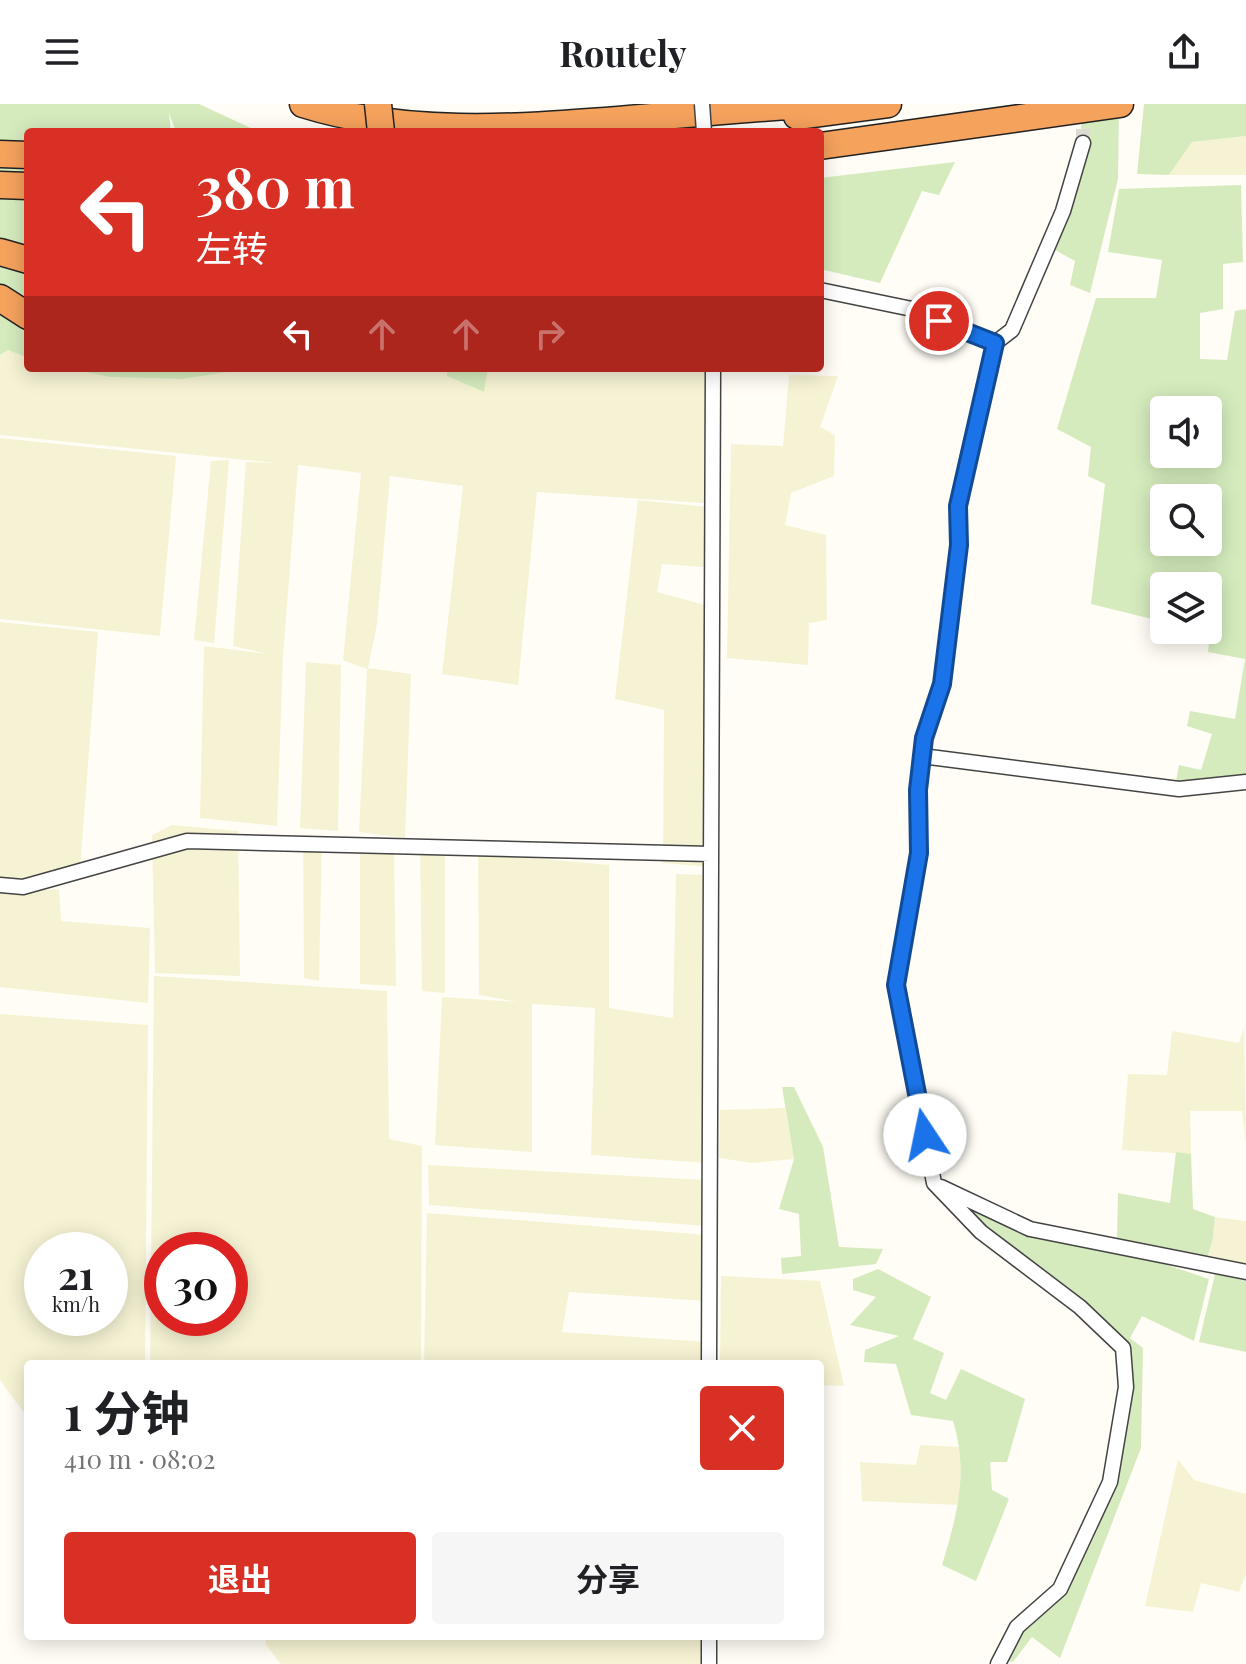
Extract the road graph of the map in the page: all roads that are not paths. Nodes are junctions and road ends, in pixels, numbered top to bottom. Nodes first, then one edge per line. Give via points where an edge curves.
1 (303, 104) edge
2 (378, 104) edge
3 (702, 104) edge
4 (813, 104) edge
5 (888, 104) edge
6 (1120, 104) edge
7 (381, 128) edge
8 (704, 128) edge
9 (705, 128) edge
10 (950, 128) junction
11 (1083, 143) tunnel mouth
12 (824, 145) edge
13 (0, 154) edge
14 (824, 154) edge
15 (24, 155) edge
16 (0, 185) edge
17 (24, 186) edge
18 (0, 252) edge
19 (24, 259) edge
20 (824, 291) edge
21 (0, 298) edge
22 (24, 313) edge
23 (995, 343) junction
24 (713, 372) edge
25 (922, 756) junction
26 (1246, 782) edge
27 (710, 854) junction
28 (0, 885) edge
29 (934, 1183) junction
30 (1246, 1272) edge
31 (709, 1360) edge
32 (709, 1640) edge
33 (709, 1664) edge
34 (998, 1664) edge

1 - 4 highway via 393,123 457,127
2 - 7 highway, bridge
3 - 8 street, bridge
5 - 9 highway
6 - 10 highway
10 - 12 highway
10 - 14 highway
11 - 23 street via 1063,211 1012,330
13 - 15 highway
16 - 17 highway
18 - 19 highway
20 - 23 street via 912,309
21 - 22 highway
23 - 25 street via 958,506 959,545 942,684
24 - 27 street
25 - 26 street via 1179,789
25 - 29 street via 919,853 896,985
27 - 28 street via 187,841 23,887
27 - 31 street
29 - 30 street via 1030,1229
29 - 34 street via 981,1232 1080,1307 1123,1348 1126,1387 1110,1482 1060,1589 1017,1627
32 - 33 street

